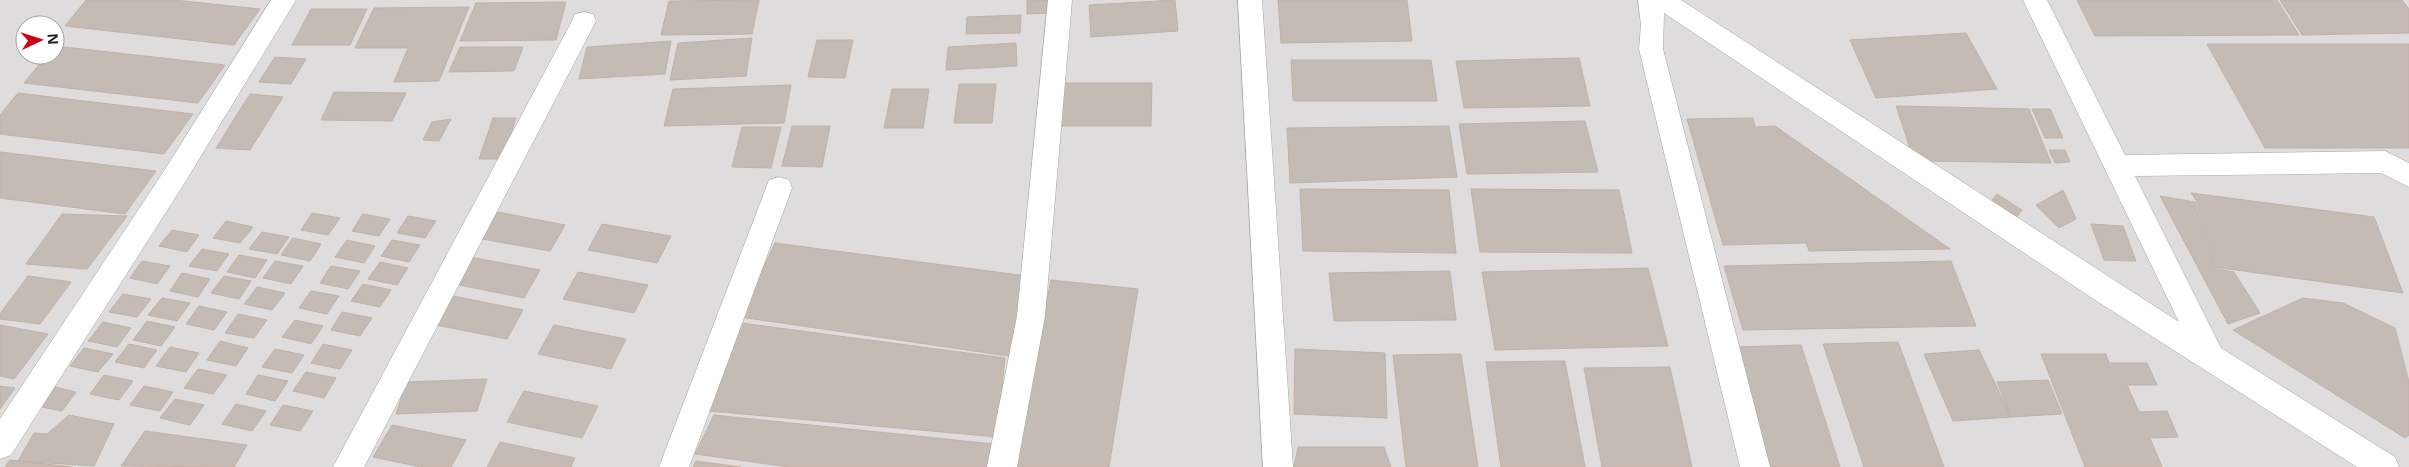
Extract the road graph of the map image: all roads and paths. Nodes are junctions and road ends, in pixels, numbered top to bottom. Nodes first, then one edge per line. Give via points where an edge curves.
1 (284, 0) edge
2 (1060, 0) edge
3 (1250, 0) edge
4 (1650, 0) edge
5 (1663, 0) edge
6 (2035, 0) edge
7 (584, 21) dead end
8 (2116, 166) junction
9 (2409, 176) edge
10 (779, 188) dead end
11 (2210, 358) junction
12 (0, 445) edge
13 (348, 467) edge
14 (674, 467) edge
15 (1002, 467) edge
16 (1278, 467) edge
17 (1754, 467) edge
18 (2384, 467) edge

1 - 12 street via 174,179
2 - 15 street via 1031,316
3 - 16 street
4 - 17 street via 1653,24 1651,49
5 - 11 street
6 - 8 street
7 - 13 street
8 - 9 street via 2385,162
8 - 11 street
10 - 14 street
11 - 18 street

